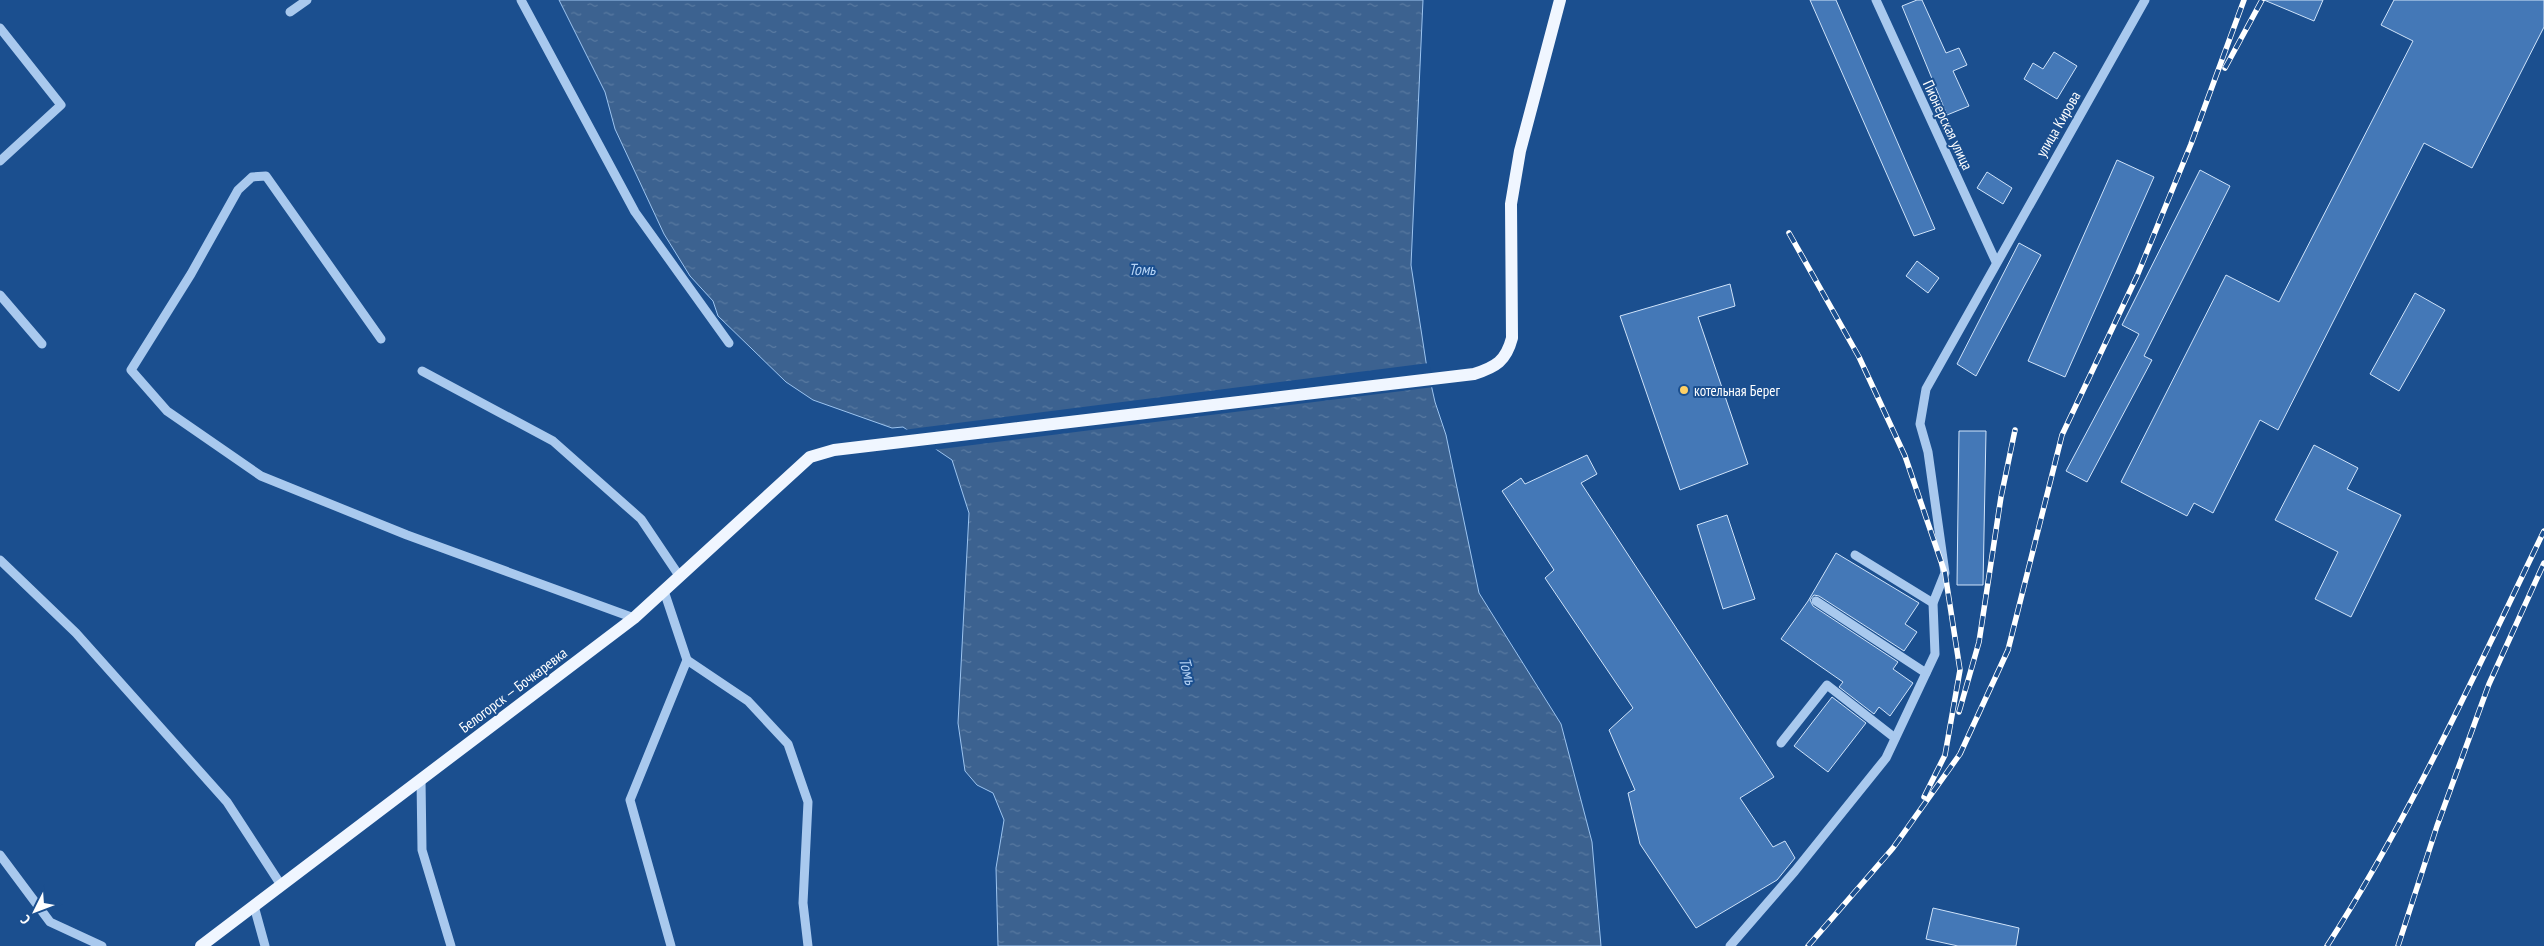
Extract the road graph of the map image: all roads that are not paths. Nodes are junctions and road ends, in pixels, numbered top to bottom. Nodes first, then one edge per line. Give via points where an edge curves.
1 (307, 0) edge
2 (521, 0) edge
3 (1560, 0) edge
4 (1876, 0) edge
5 (2145, 0) edge
6 (290, 12) dead end
7 (0, 28) edge
8 (0, 161) edge
9 (1996, 262) junction
10 (0, 295) edge
11 (382, 340) dead end
12 (729, 343) dead end
13 (42, 344) dead end
14 (422, 371) dead end
15 (1855, 555) dead end
16 (0, 560) edge
17 (680, 577) junction
18 (664, 591) junction
19 (1816, 601) dead end
20 (1933, 603) junction
21 (634, 618) junction
22 (687, 660) junction
23 (1926, 673) junction
24 (1895, 738) junction
25 (1781, 743) dead end
26 (421, 779) junction
27 (0, 854) edge
28 (281, 885) junction
29 (254, 906) junction
30 (102, 946) edge
31 (201, 946) edge
32 (265, 946) edge
33 (451, 946) edge
34 (671, 946) edge
35 (808, 946) edge
36 (1730, 946) edge

1 - 6 street
2 - 12 street via 635,212
3 - 17 main road, Белогорск — Бочкаревка via 1520,151 1510,204 1512,338 1508,353 1492,368 1474,374 834,450 810,457
4 - 9 street, Пионерская улица
5 - 9 street, улица Кирова
7 - 8 street via 61,105
9 - 20 street, улица Кирова via 1926,388 1920,424 1928,452 1945,573
10 - 13 street
11 - 21 street via 266,176 252,178 238,190 191,274 131,370 167,411 261,476 407,535
14 - 17 street via 553,441 640,518
15 - 20 street
16 - 28 street via 76,633 227,802
17 - 18 main road, Белогорск — Бочкаревка
18 - 21 main road, Белогорск — Бочкаревка
18 - 22 street
19 - 23 street
20 - 23 street via 1935,654
21 - 26 main road, Белогорск — Бочкаревка
22 - 34 street via 630,800
22 - 35 street via 748,700 788,744 808,802 803,903
23 - 24 street
24 - 25 street via 1827,685
24 - 36 street via 1886,758
26 - 28 main road, Белогорск — Бочкаревка
26 - 33 street via 422,850
27 - 30 street via 50,922
28 - 29 main road, Белогорск — Бочкаревка
29 - 31 main road, Белогорск — Бочкаревка
29 - 32 street

